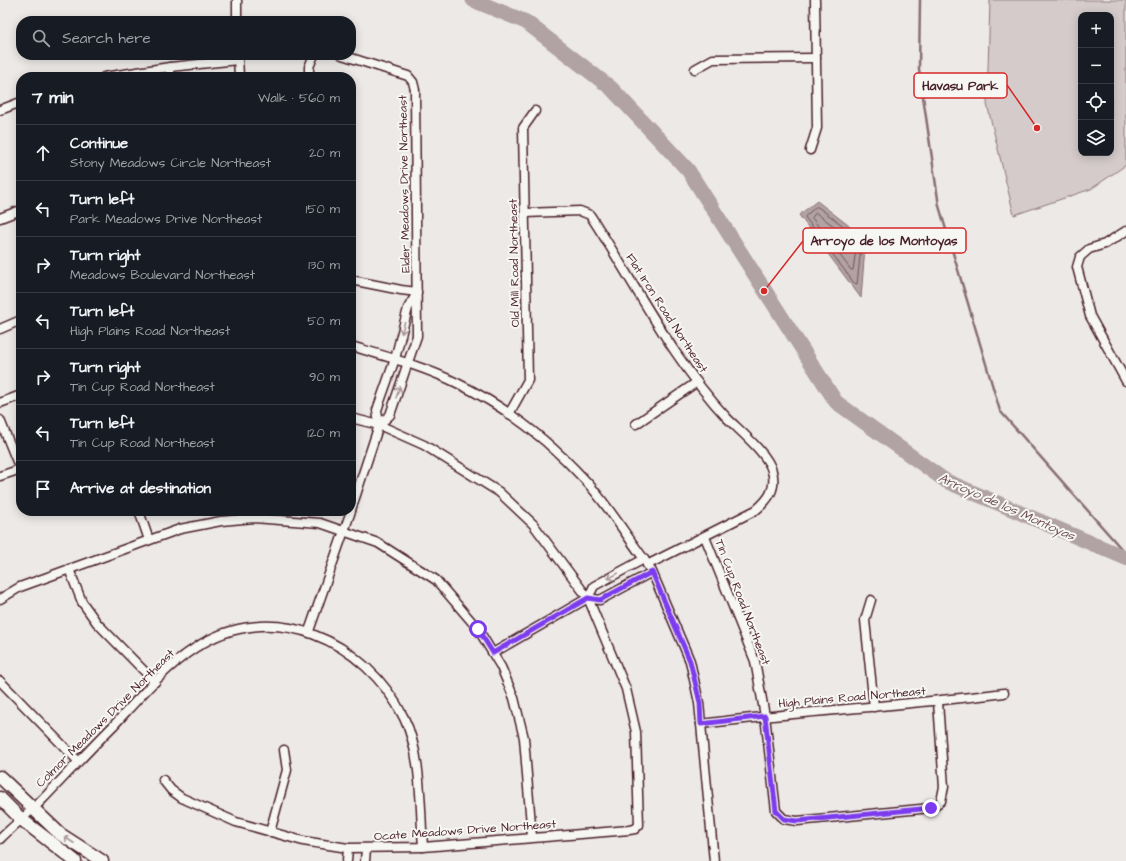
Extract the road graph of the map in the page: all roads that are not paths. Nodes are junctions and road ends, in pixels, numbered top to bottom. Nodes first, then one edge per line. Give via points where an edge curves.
1 (237, 0) edge
2 (815, 0) edge
3 (238, 16) edge
4 (816, 58) junction
5 (356, 59) edge
6 (223, 60) edge
7 (238, 60) edge
8 (312, 60) edge
9 (170, 67) junction
10 (695, 70) dead end
11 (137, 72) edge
12 (170, 72) edge
13 (239, 72) edge
14 (309, 72) edge
15 (16, 104) edge
16 (0, 110) edge
17 (535, 111) dead end
18 (810, 150) dead end
19 (16, 212) edge
20 (525, 212) junction
21 (0, 218) edge
22 (1126, 231) edge
23 (356, 281) edge
24 (418, 292) junction
25 (16, 322) edge
26 (0, 329) edge
27 (356, 347) edge
28 (395, 359) junction
29 (408, 363) junction
30 (1126, 381) edge
31 (697, 382) junction
32 (16, 397) edge
33 (0, 403) edge
34 (508, 414) junction
35 (356, 419) edge
36 (0, 420) edge
37 (636, 424) dead end
38 (379, 425) junction
39 (16, 457) edge
40 (0, 466) edge
41 (16, 471) edge
42 (2, 475) edge
43 (356, 496) edge
44 (141, 516) edge
45 (349, 516) edge
46 (344, 531) junction
47 (705, 537) junction
48 (150, 540) junction
49 (648, 565) junction
50 (69, 569) junction
51 (588, 598) junction
52 (0, 599) edge
53 (871, 600) dead end
54 (309, 631) junction
55 (493, 653) junction
56 (0, 681) edge
57 (155, 682) junction
58 (1004, 693) dead end
59 (938, 702) junction
60 (874, 707) junction
61 (765, 716) junction
62 (701, 724) junction
63 (284, 750) dead end
64 (78, 761) junction
65 (0, 777) edge
66 (163, 780) dead end
67 (0, 798) edge
68 (32, 809) junction
69 (21, 819) junction
70 (270, 832) junction
71 (532, 837) junction
72 (0, 839) edge
73 (423, 847) junction
74 (348, 848) junction
75 (366, 849) junction
76 (75, 861) edge
77 (102, 861) edge
78 (347, 861) edge
79 (365, 861) edge
80 (714, 861) edge

1 - 3 street
2 - 4 street
4 - 10 street via 713,59
4 - 18 street via 817,128
5 - 24 street, Elder Meadows Drive Northeast via 400,72 413,82
6 - 9 street
7 - 13 street
8 - 14 street
9 - 11 street
9 - 12 street
15 - 16 street
17 - 20 street, Old Mill Road Northeast via 523,128
19 - 21 street
20 - 31 street, Flat Iron Road Northeast via 580,211 590,215 682,364
20 - 34 street, Old Mill Road Northeast via 528,380
22 - 30 street via 1105,244 1089,249 1080,257 1077,267 1090,316
23 - 24 street
24 -> 28 street via 408,308
24 - 29 street, Elder Meadows Drive Northeast via 417,336
25 - 26 street
27 - 28 street
28 - 29 street
28 - 38 street via 376,410
29 - 34 street via 460,384
38 -> 29 street, Elder Meadows Drive Northeast via 390,415
31 - 37 street
31 - 47 street, Flat Iron Road Northeast via 767,460 772,471 773,487 768,500 756,510
32 - 33 street
34 - 49 street via 552,446 586,480
35 - 38 street
36 - 39 street
38 - 43 street
38 - 51 street via 424,445 499,492 534,524
40 - 42 street
41 - 42 street
44 - 48 street
45 - 46 street
46 - 48 street via 320,524 254,518 180,529
46 - 54 street
46 - 55 street via 378,543 436,580 478,629
47 - 49 street, Flat Iron Road Northeast
47 - 61 street, Tin Cup Road Northeast via 755,661
48 - 50 street
49 -> 51 street via 594,586
49 - 51 street via 600,600
49 - 62 street via 690,661 700,703
50 - 52 street via 20,587
50 - 57 street via 82,602 97,622
51 - 55 street
51 - 71 street, Ocate Meadows Drive Northeast via 626,689 636,732 639,825 629,830
53 - 60 street via 865,620
54 - 57 street, Colmor Meadows Drive Northeast via 262,625 245,626 229,631 196,647
54 - 73 street, Colmor Meadows Drive Northeast via 336,644 361,663 384,687 404,718 413,742
55 - 71 street via 514,698 524,738
56 - 64 street
57 - 64 street, Colmor Meadows Drive Northeast
58 - 59 street, High Plains Road Northeast
59 - 60 street, High Plains Road Northeast
59 - 61 street, Tin Cup Road Northeast via 944,787 941,801 931,808 797,821 784,819 776,811
60 - 61 street, High Plains Road Northeast
61 - 62 street, High Plains Road Northeast
62 - 80 street
63 - 70 street via 287,770
64 - 68 street, Colmor Meadows Drive Northeast
65 - 68 street
66 - 70 street, Ocate Meadows Drive Northeast via 182,798 236,822
67 - 69 street
68 - 69 street, Colmor Meadows Drive Northeast
77 -> 68 street via 60,834
69 - 72 street, Colmor Meadows Drive Northeast
69 - 76 street
70 - 74 street, Ocate Meadows Drive Northeast via 303,841
71 - 73 street, Ocate Meadows Drive Northeast
73 - 75 street, Ocate Meadows Drive Northeast
74 - 75 street, Ocate Meadows Drive Northeast
74 - 78 street
75 - 79 street

